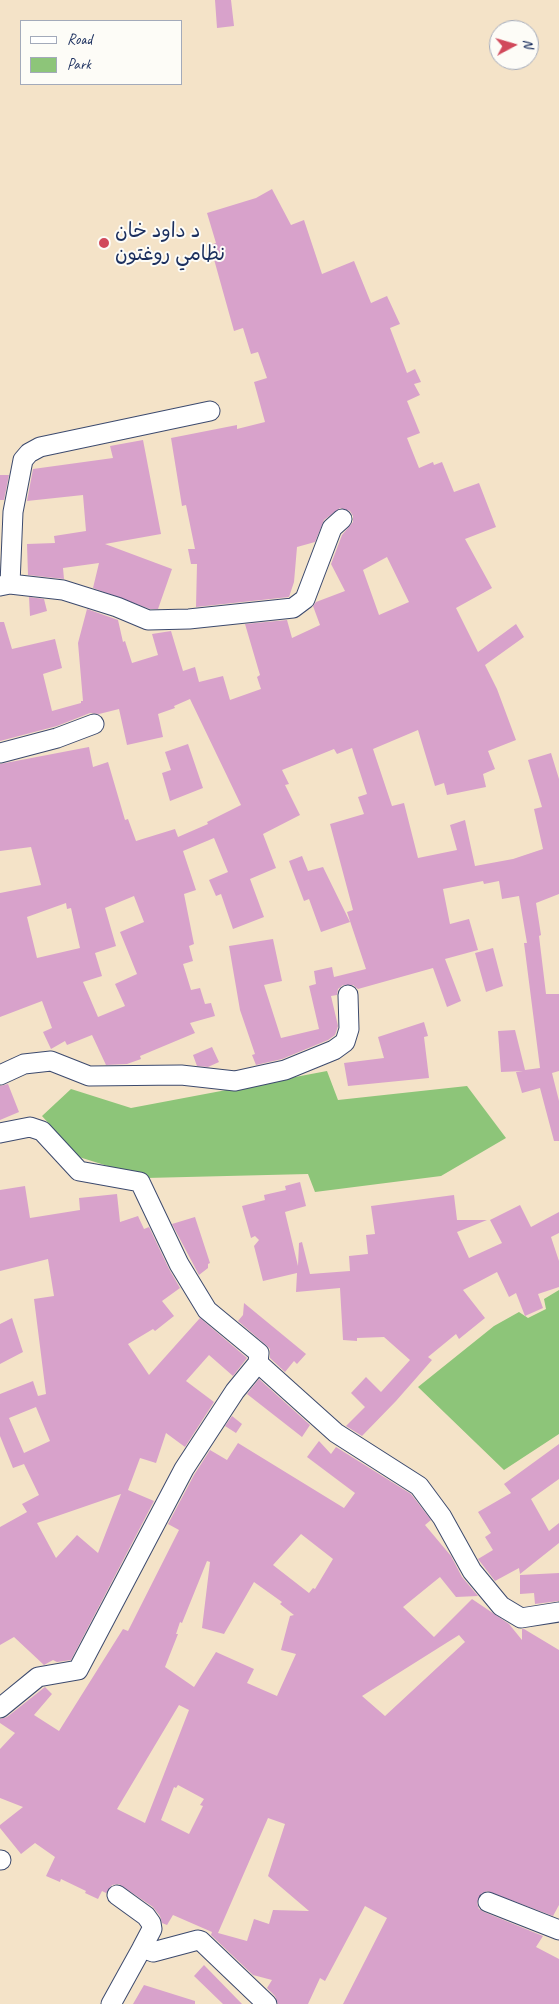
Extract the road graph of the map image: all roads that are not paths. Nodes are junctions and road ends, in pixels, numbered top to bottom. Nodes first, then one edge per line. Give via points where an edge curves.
1 (210, 411) dead end
2 (342, 519) dead end
3 (5, 585) edge
4 (94, 724) dead end
5 (0, 753) edge
6 (348, 995) dead end
7 (0, 1076) edge
8 (0, 1133) edge
9 (258, 1363) junction
10 (559, 1612) edge
11 (0, 1708) edge
12 (118, 1895) dead end
13 (488, 1902) dead end
14 (559, 1930) edge
15 (142, 1948) junction
16 (111, 2004) edge
17 (267, 2004) edge

1 - 3 street via 40,447 29,453 23,460 13,512
2 - 3 street via 332,528 304,599 293,608 189,620 148,620 63,590
4 - 5 street
6 - 7 street via 349,1029 345,1042 334,1050 285,1070 235,1080 181,1075 89,1076 51,1061 24,1064
8 - 9 street via 30,1127 42,1131 79,1171 140,1182 179,1264 207,1310 259,1353
9 - 10 street via 336,1433 419,1486 442,1517 472,1571 501,1606 521,1618
9 - 11 street via 184,1469 78,1670 38,1676
12 - 15 street via 151,1923 152,1929
13 - 14 street
15 - 16 street
15 - 17 street via 153,1952 186,1942 202,1941

